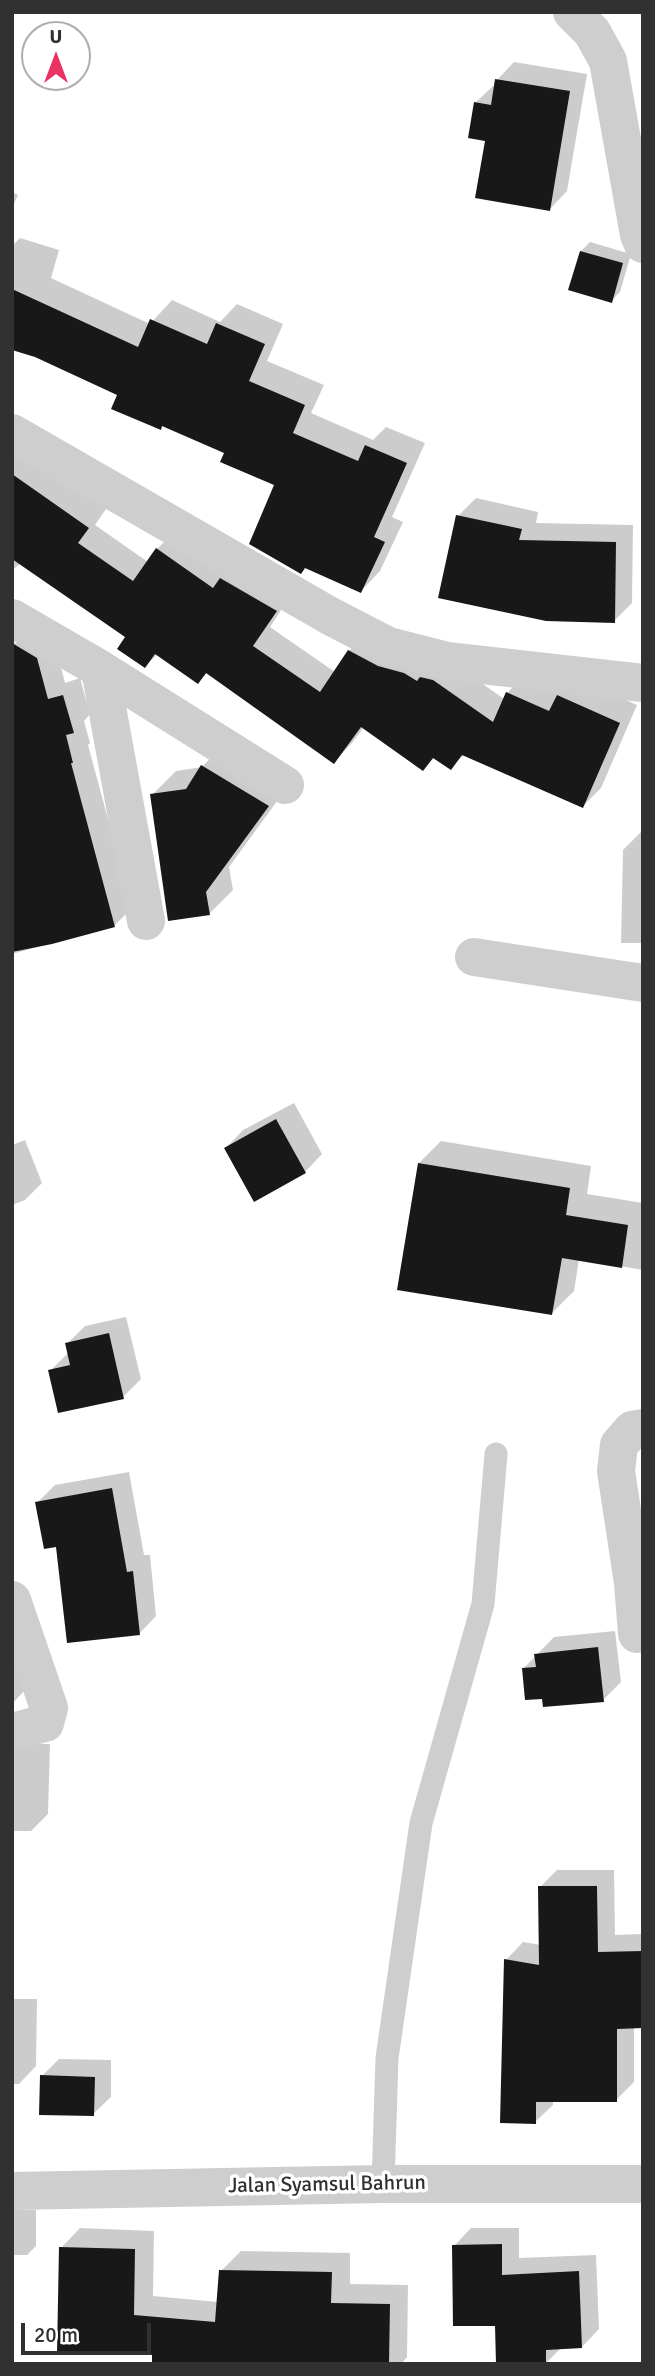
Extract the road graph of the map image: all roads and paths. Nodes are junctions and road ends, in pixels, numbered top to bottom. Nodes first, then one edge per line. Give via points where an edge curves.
1 (572, 12) edge
2 (643, 244) edge
3 (12, 433) edge
4 (12, 618) edge
5 (100, 669) junction
6 (643, 683) edge
7 (285, 785) dead end
8 (146, 921) dead end
9 (474, 957) dead end
10 (643, 983) edge
11 (643, 1428) edge
12 (496, 1454) dead end
13 (12, 1600) edge
14 (637, 1634) dead end
15 (12, 1732) edge
16 (383, 2184) junction
17 (643, 2184) edge
18 (12, 2191) edge

1 - 2 street via 592,32 608,61
3 - 6 street via 388,646 447,661
4 - 5 street
5 - 7 street
5 - 8 street
9 - 10 street
11 - 14 street via 632,1430 619,1445 616,1471
12 - 16 lane via 483,1604 421,1823 387,2057
13 - 15 street via 50,1708 45,1723
16 - 17 street, Jalan Syamsul Bahrun
16 - 18 street, Jalan Syamsul Bahrun

